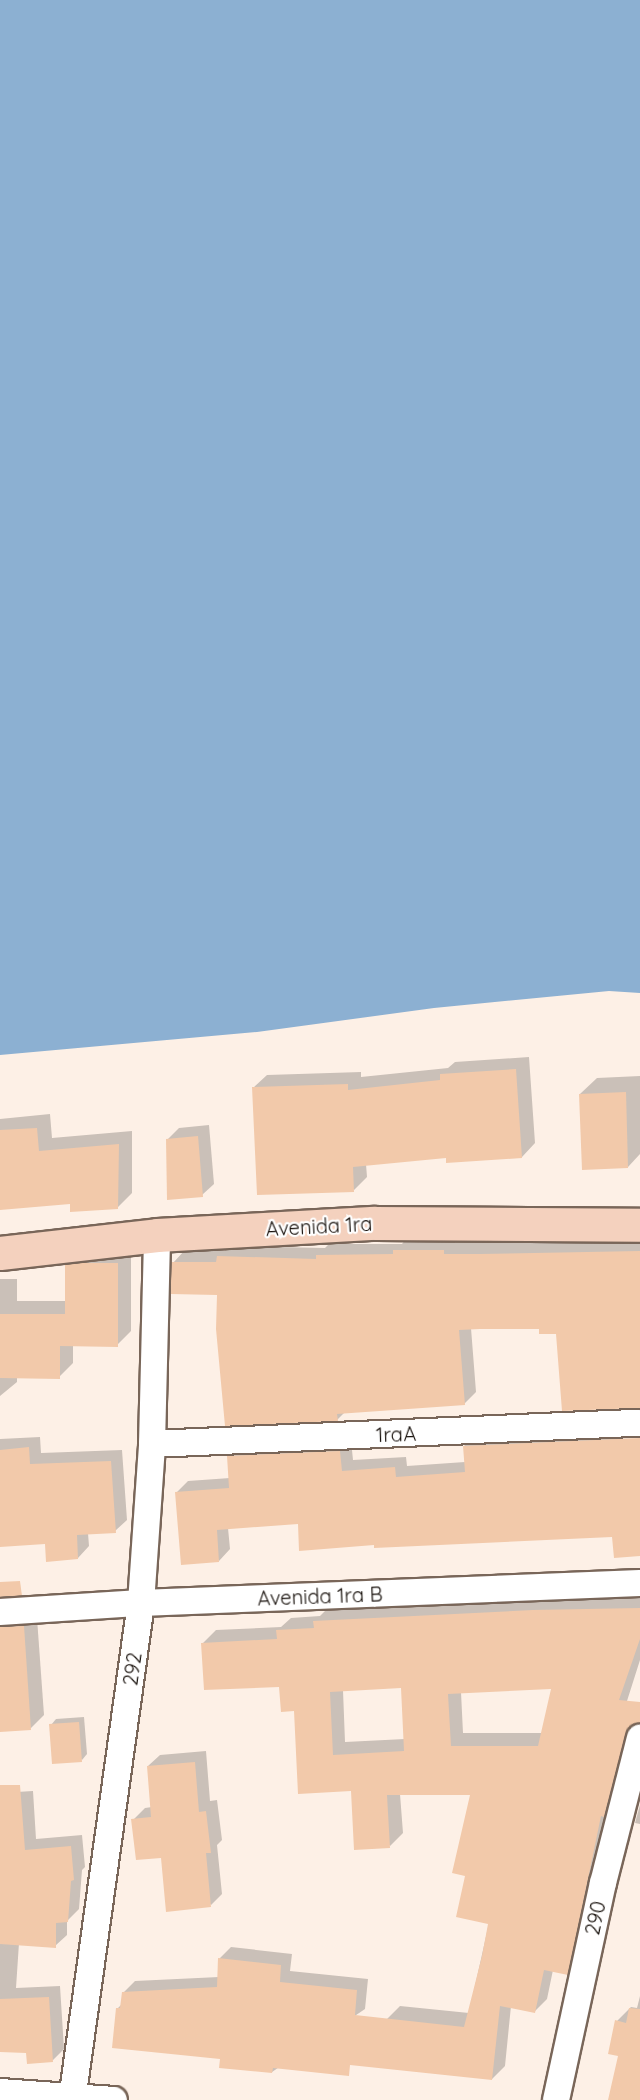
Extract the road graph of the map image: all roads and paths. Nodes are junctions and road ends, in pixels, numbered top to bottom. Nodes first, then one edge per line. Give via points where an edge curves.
1 (640, 1225) edge
2 (157, 1235) junction
3 (0, 1253) edge
4 (640, 1423) edge
5 (152, 1444) junction
6 (640, 1583) edge
7 (141, 1603) junction
8 (0, 1612) edge
9 (640, 1738) edge
10 (0, 2092) edge
11 (72, 2098) edge
12 (114, 2100) edge
13 (556, 2100) edge

1 - 2 street, Avenida 1ra via 375,1223
2 - 3 street, Avenida 1ra
2 - 5 street, 292
4 - 5 street, 1raA
5 - 7 street, 292
6 - 7 street, Avenida 1ra B
7 - 8 street, Avenida 1ra B
7 - 11 street, 292
9 - 13 street, 290 via 603,1883
10 - 11 street
11 - 12 street

